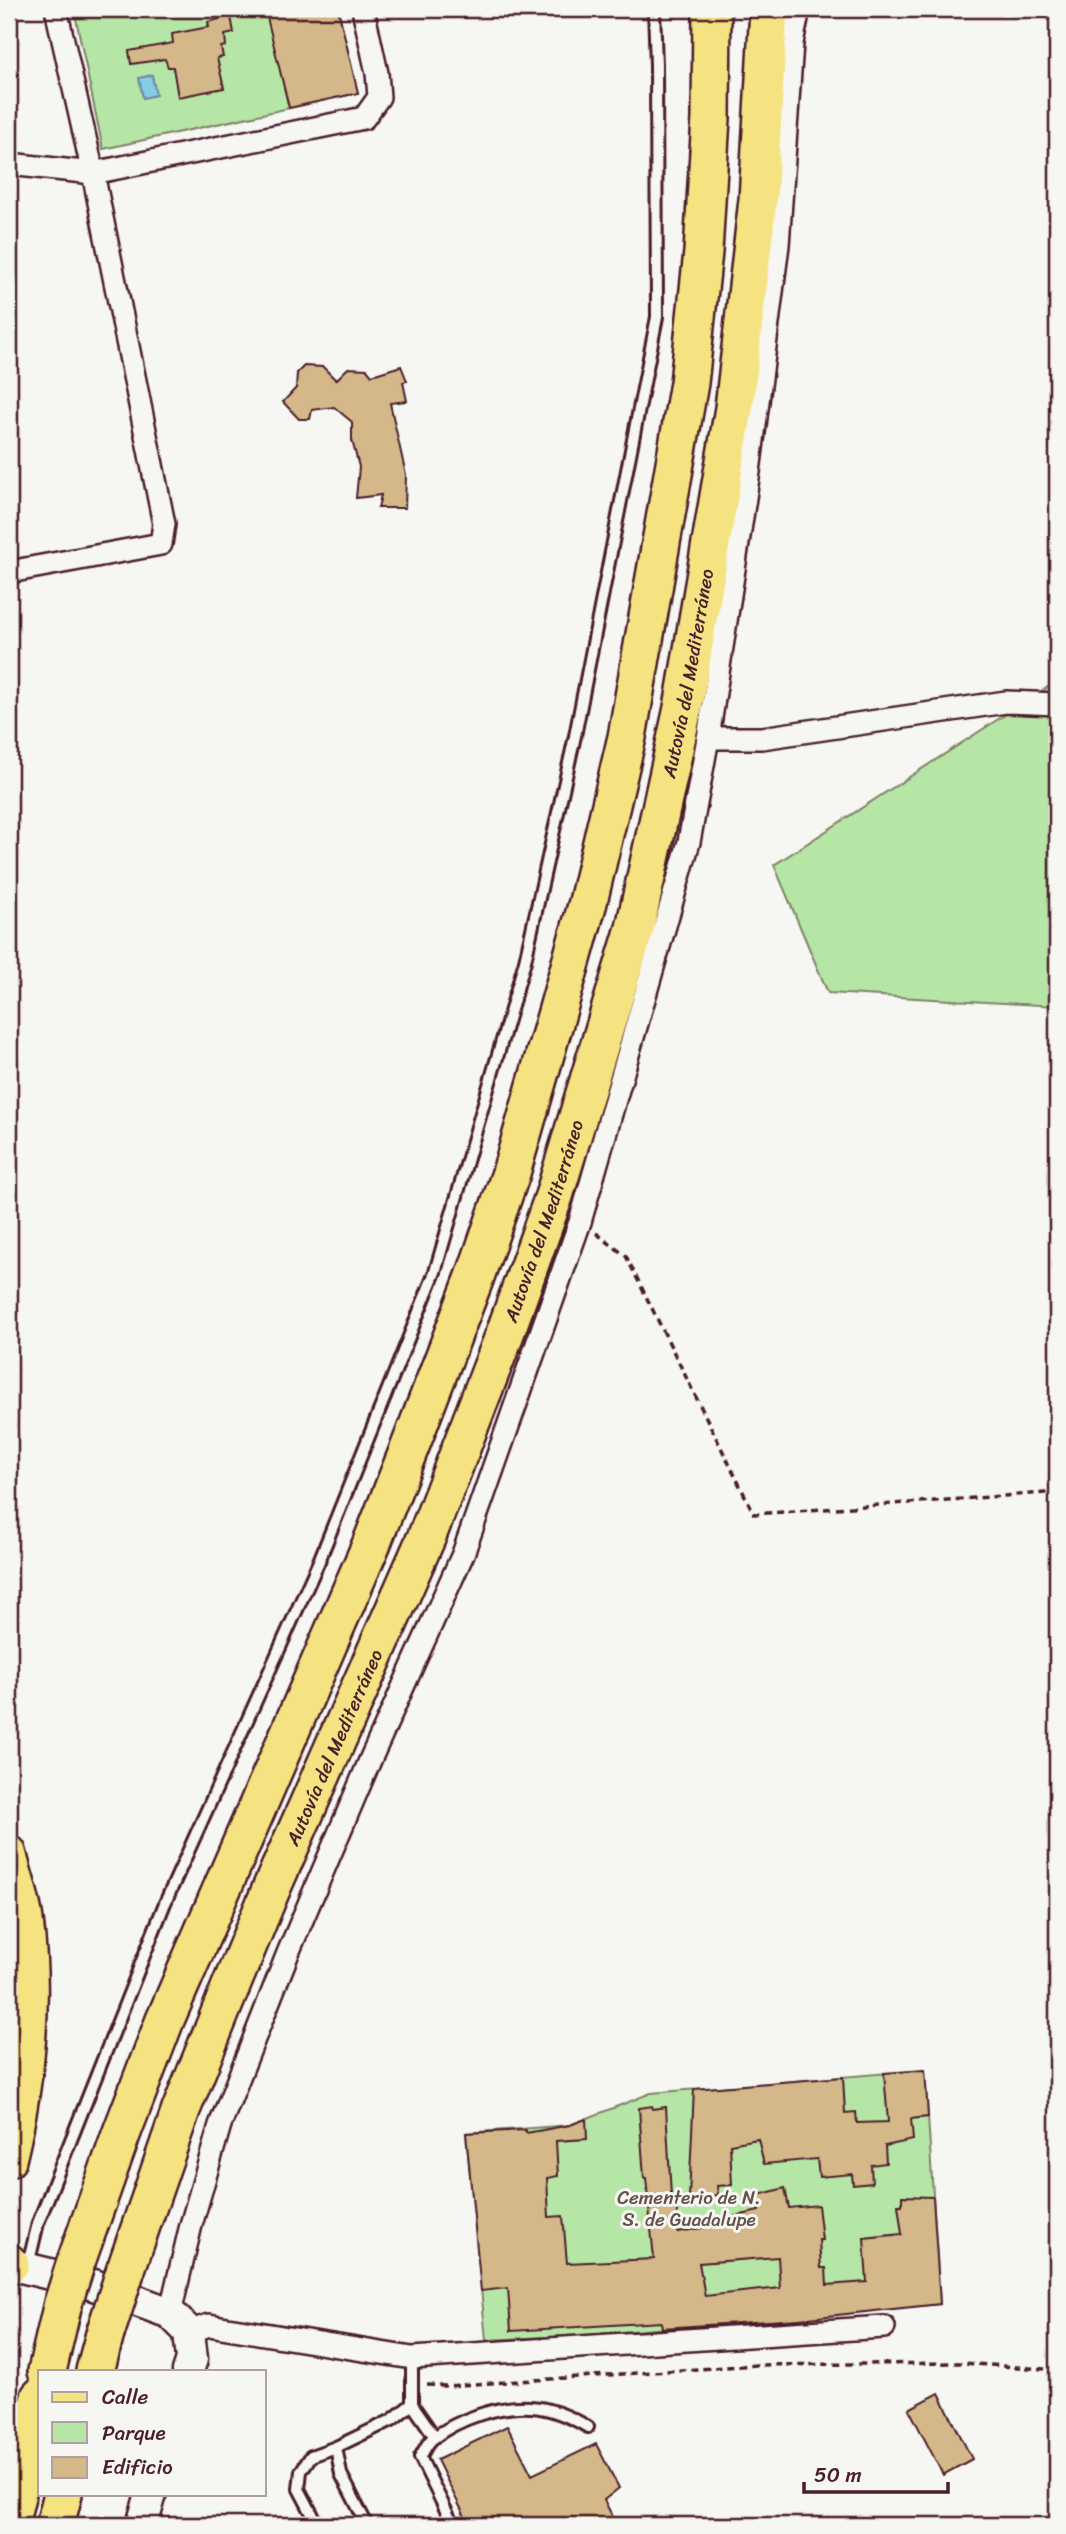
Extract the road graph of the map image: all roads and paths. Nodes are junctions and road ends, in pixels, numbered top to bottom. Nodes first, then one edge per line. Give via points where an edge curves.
1 (56, 9) edge
2 (363, 9) edge
3 (654, 9) edge
4 (712, 9) edge
5 (769, 9) edge
6 (799, 9) edge
7 (9, 164) edge
8 (93, 173) junction
9 (9, 572) edge
10 (1057, 704) edge
11 (708, 738) junction
12 (580, 1222) junction
13 (1057, 1484) edge
14 (9, 1852) edge
15 (10, 2153) edge
16 (14, 2264) edge
17 (180, 2323) junction
18 (884, 2327) dead end
19 (412, 2358) junction
20 (47, 2370) edge
21 (95, 2370) edge
22 (188, 2370) edge
23 (1057, 2370) edge
24 (412, 2384) junction
25 (412, 2404) junction
26 (38, 2405) edge
27 (588, 2427) dead end
28 (435, 2437) junction
29 (336, 2447) junction
30 (62, 2496) edge
31 (150, 2496) edge
32 (9, 2525) edge
33 (55, 2525) edge
34 (142, 2525) edge
35 (318, 2525) edge
36 (367, 2525) edge
37 (453, 2525) edge

1 - 8 street
2 - 8 street via 379,97 364,118
3 - 16 lane via 657,317 575,736 524,961 435,1272 319,1561 164,1903 38,2223
4 - 20 highway, bridge via 703,252 689,383 626,737 588,902 512,1173 371,1545 164,2020 77,2259
5 - 21 highway, Autovía del Mediterráneo, bridge via 758,200 734,408 683,708 635,928 554,1196 498,1351 427,1536 272,1887 181,2110
6 - 11 street via 792,43 778,245
7 - 8 street
8 - 9 street via 164,524 161,544
10 - 11 street via 1006,702 762,738
11 - 12 street via 689,842
12 - 13 path via 626,1256 754,1514 1045,1493
12 - 17 street via 463,1554 288,1953 220,2125 191,2225
14 - 15 main road via 26,1918 30,2000 22,2107
16 - 17 street via 94,2285
17 - 19 street
17 - 22 street via 192,2359
18 - 19 street
19 - 24 lane
23 - 24 path via 962,2363 756,2365 446,2386
24 - 25 lane
25 - 28 lane
25 - 29 lane via 392,2420
26 - 32 highway
27 - 28 lane via 571,2417 532,2407 472,2417
28 - 37 lane via 420,2457
29 - 35 lane via 312,2456 301,2470 299,2488
29 - 36 lane via 341,2474
30 - 33 highway
31 - 34 street

